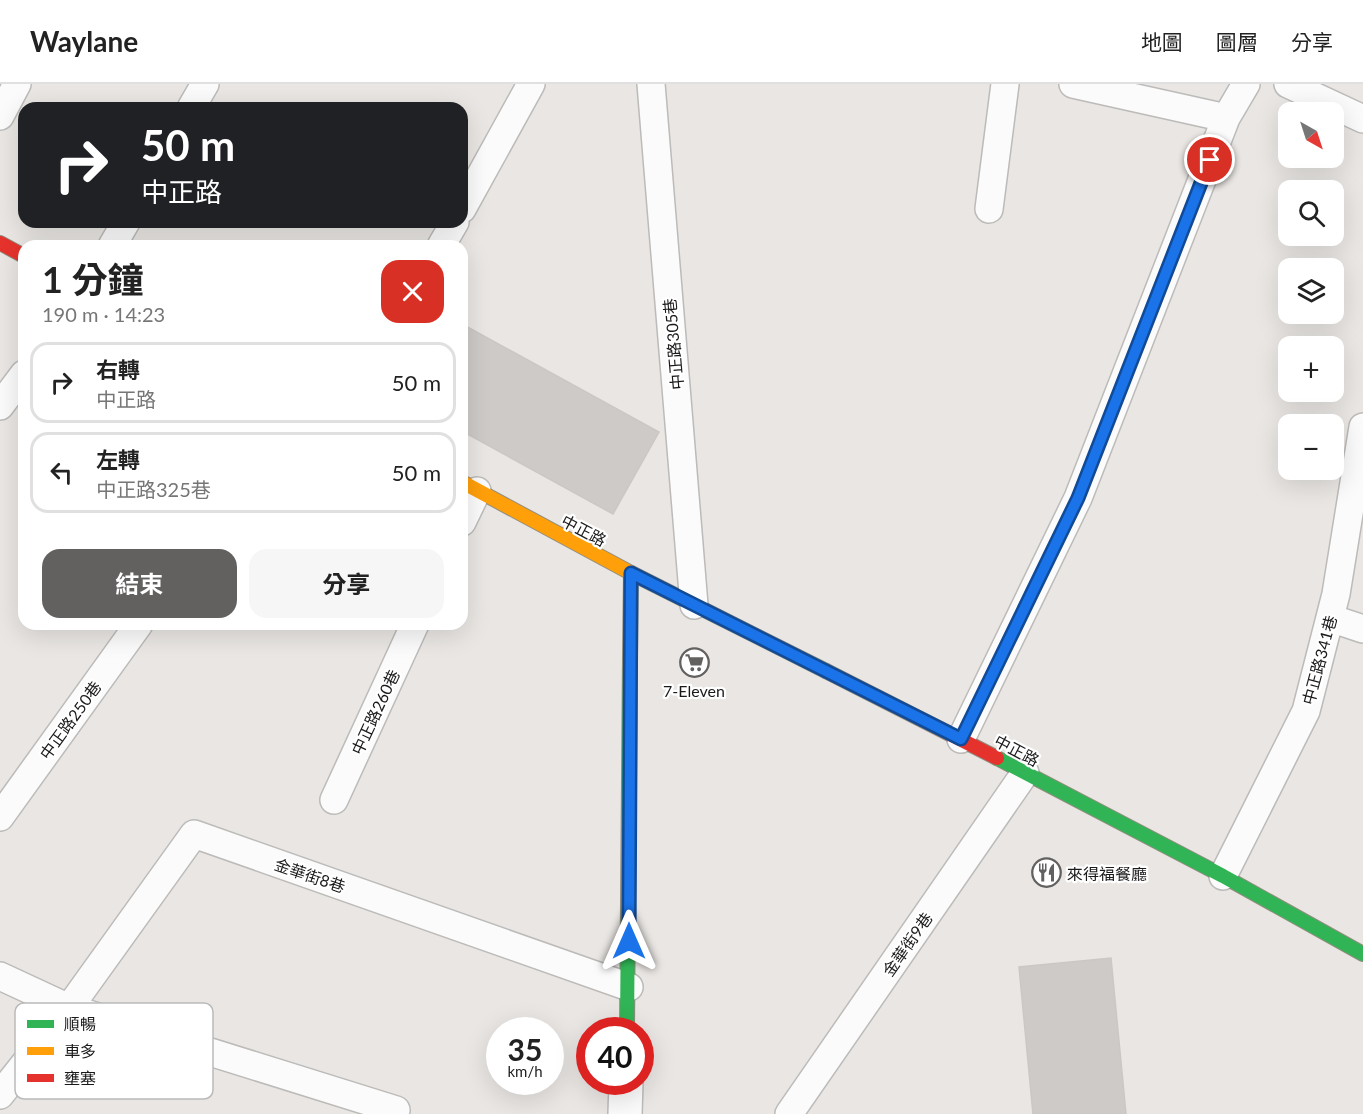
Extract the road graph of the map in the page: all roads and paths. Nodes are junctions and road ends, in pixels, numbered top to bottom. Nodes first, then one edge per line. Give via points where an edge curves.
1 (17, 84) edge
2 (205, 84) edge
3 (531, 84) edge
4 (651, 84) edge
5 (1005, 84) edge
6 (1073, 84) edge
7 (1246, 84) edge
8 (1288, 84) edge
9 (194, 102) edge
10 (0, 116) edge
11 (1226, 118) junction
12 (1363, 119) edge
13 (468, 198) edge
14 (990, 208) dead end
15 (0, 243) edge
16 (18, 253) edge
17 (18, 382) edge
18 (0, 406) edge
19 (1363, 427) edge
20 (469, 486) edge
21 (631, 573) junction
22 (694, 605) junction
23 (1330, 618) junction
24 (1363, 629) edge
25 (135, 630) edge
26 (412, 630) edge
27 (961, 739) junction
28 (1025, 773) junction
29 (334, 800) dead end
30 (0, 817) edge
31 (1223, 876) junction
32 (1363, 954) edge
33 (0, 976) edge
34 (629, 987) junction
35 (58, 1003) edge
36 (73, 1003) edge
37 (628, 1017) edge
38 (213, 1054) edge
39 (15, 1076) edge
40 (0, 1095) edge
41 (626, 1095) edge
42 (399, 1113) edge
43 (625, 1114) edge
44 (789, 1114) edge

1 - 10 lane
2 - 9 lane
3 - 13 lane
4 - 22 lane, 中正路305巷
5 - 14 lane
6 - 11 lane
7 - 11 lane
8 - 12 lane
11 - 27 lane via 1078,498
15 - 16 main road
17 - 18 lane
19 - 23 lane, 中正路341巷
20 - 21 main road, 中正路
21 - 22 main road, 中正路
21 - 34 main road
22 - 27 main road, 中正路
23 - 24 lane
23 - 31 lane, 中正路341巷 via 1306,711
25 - 30 lane, 中正路250巷
26 - 29 lane, 中正路260巷
27 - 28 main road, 中正路
28 - 31 main road, 中正路
28 - 44 lane, 金華街9巷
31 - 32 main road, 中正路
33 - 35 lane
34 - 36 lane, 金華街8巷 via 194,834
34 - 37 main road
38 - 42 lane
39 - 40 lane
41 - 43 street

